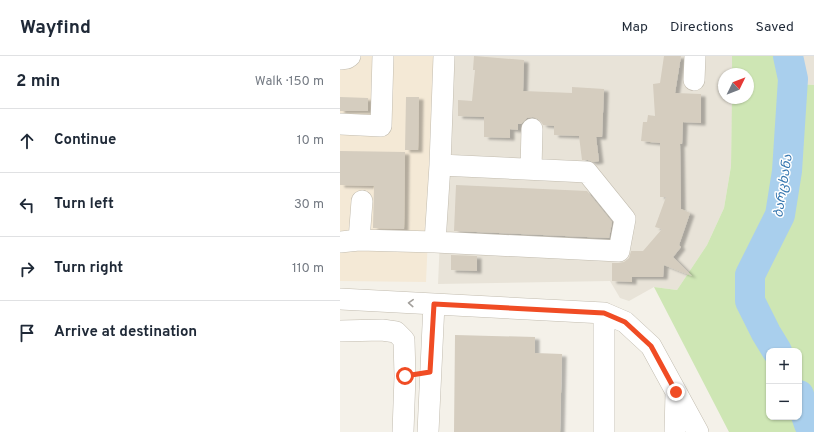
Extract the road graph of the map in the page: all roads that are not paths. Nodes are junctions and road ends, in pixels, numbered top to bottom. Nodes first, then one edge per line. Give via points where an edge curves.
1 (350, 56) edge
2 (382, 56) edge
3 (444, 56) edge
4 (694, 56) edge
5 (340, 59) edge
6 (694, 80) dead end
7 (340, 124) edge
8 (532, 130) dead end
9 (440, 164) junction
10 (531, 169) junction
11 (362, 201) dead end
12 (350, 241) edge
13 (435, 242) junction
14 (340, 300) edge
15 (434, 304) junction
16 (604, 313) junction
17 (340, 331) edge
18 (430, 372) junction
19 (405, 376) junction
20 (676, 392) junction
21 (403, 432) edge
22 (428, 432) edge
23 (604, 432) edge
24 (675, 432) edge
25 (698, 432) edge

1 - 5 street
2 - 7 street via 381,126
3 - 9 street
4 - 6 street
8 - 10 street
9 - 10 street
9 - 13 street
10 - 13 street via 587,172 625,219 619,251
11 - 12 street
12 - 13 street
15 -> 14 street
15 - 16 street
15 - 18 street
16 - 20 street via 625,322 651,346
16 - 23 street
17 - 19 street via 396,332 404,340
18 - 19 street
18 - 22 street
19 - 21 street
20 - 24 street
20 - 25 street

